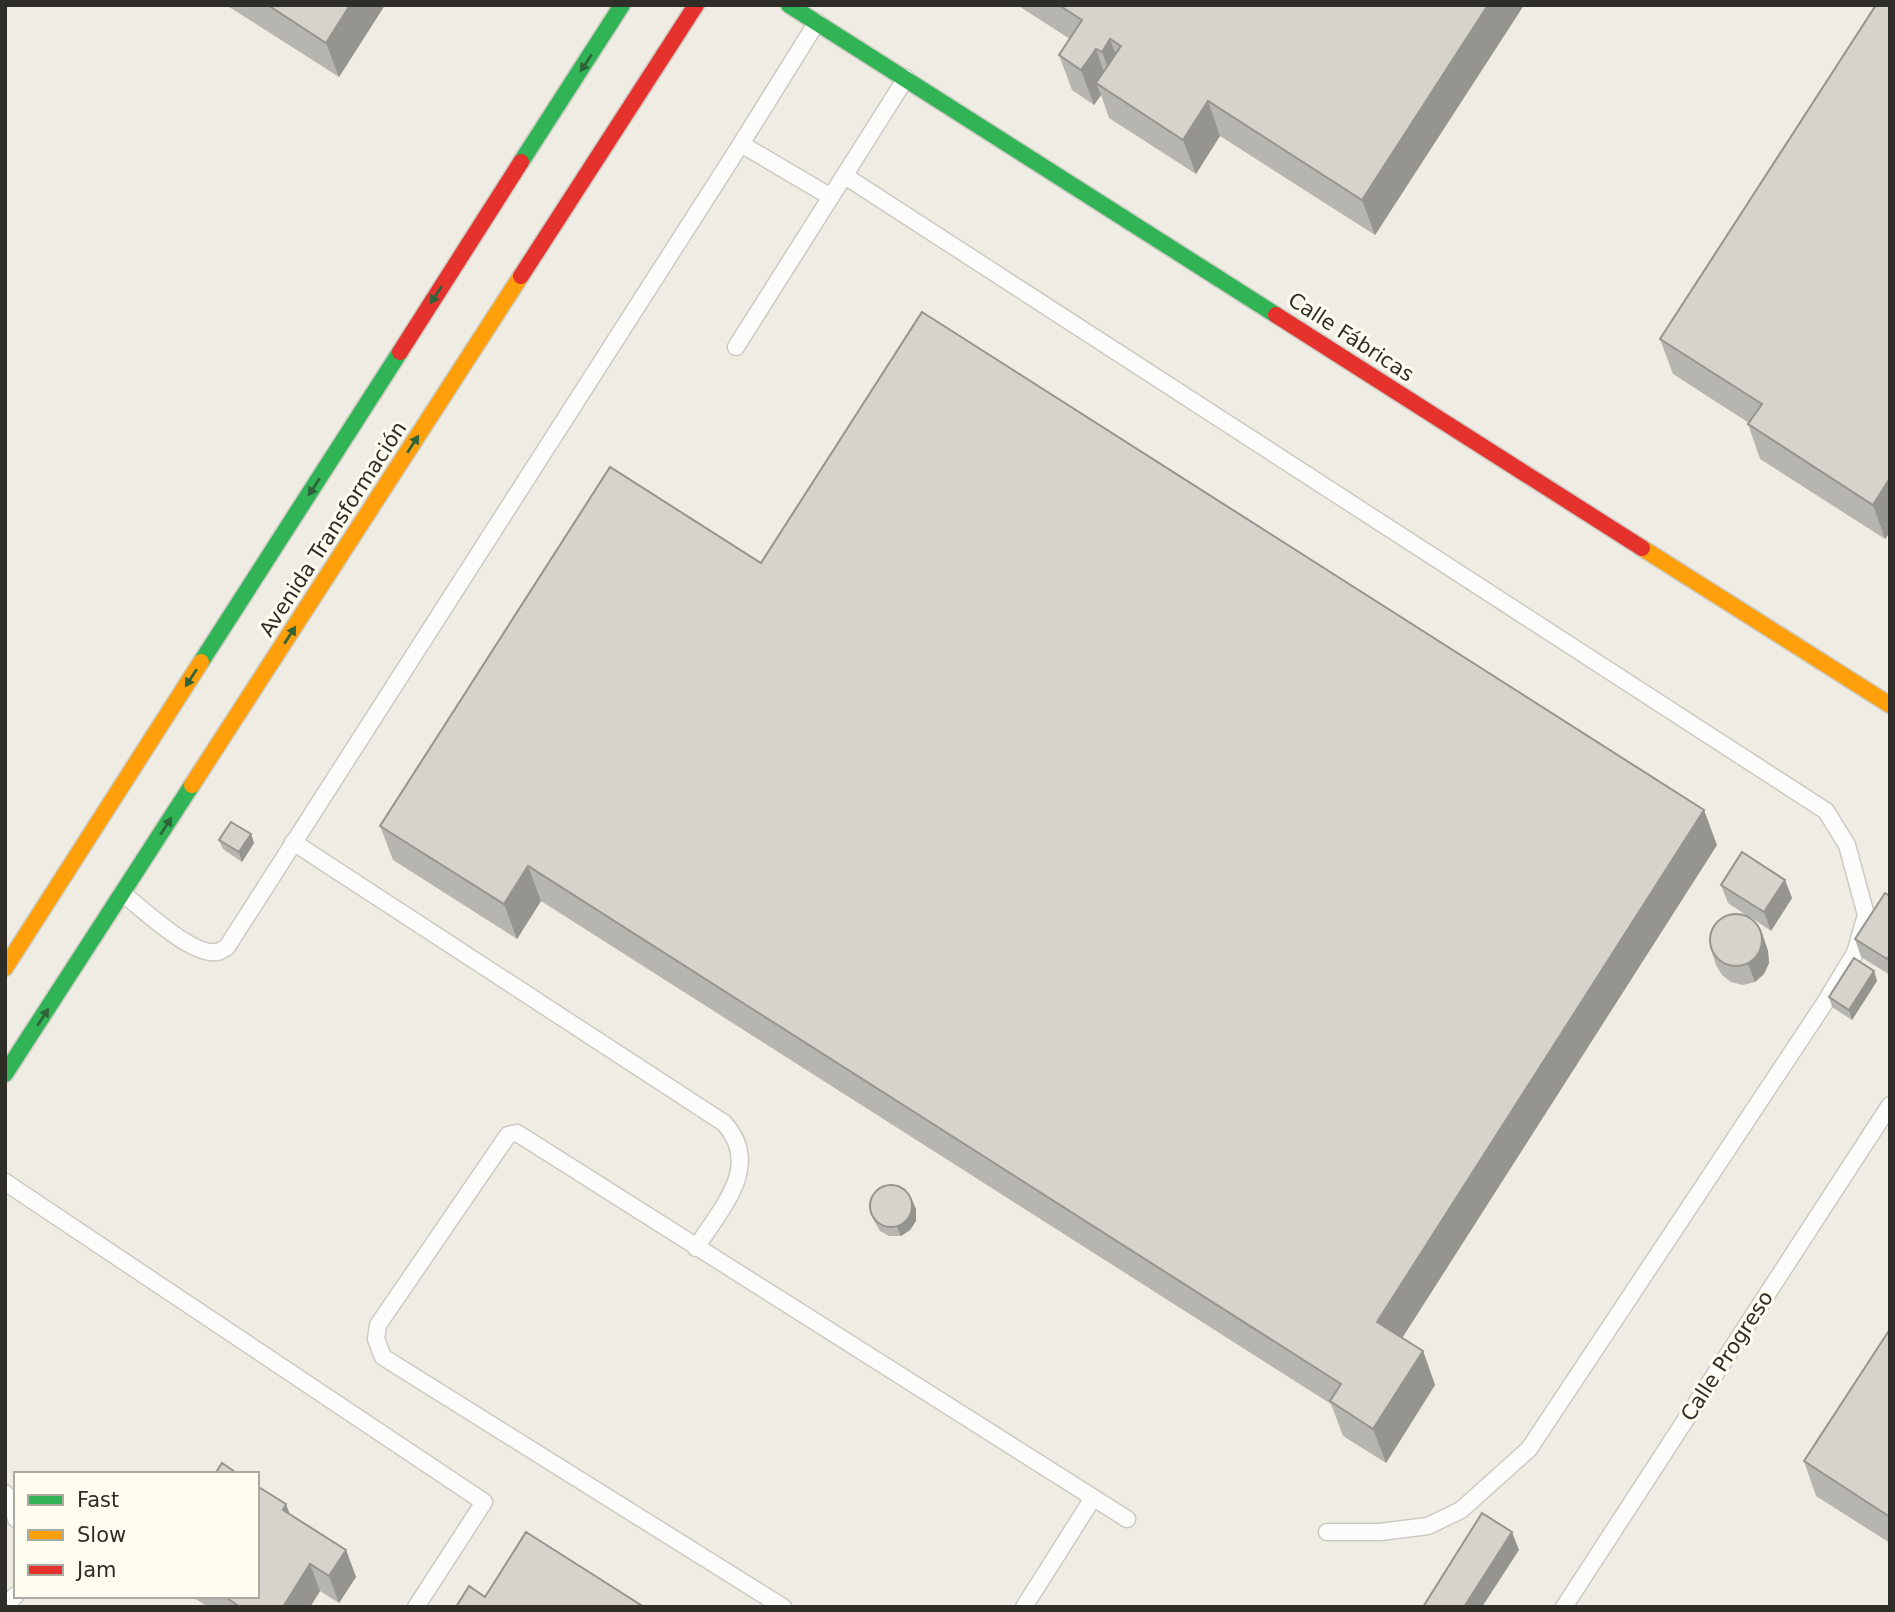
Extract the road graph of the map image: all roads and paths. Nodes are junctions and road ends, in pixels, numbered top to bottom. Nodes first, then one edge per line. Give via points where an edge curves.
1 (622, 5) edge
2 (696, 5) edge
3 (789, 5) edge
4 (817, 22) junction
5 (906, 78) junction
6 (741, 144) junction
7 (845, 176) junction
8 (831, 197) junction
9 (736, 347) dead end
10 (1889, 703) edge
11 (293, 842) junction
12 (118, 890) junction
13 (5, 968) edge
14 (5, 1074) edge
15 (1890, 1105) edge
16 (5, 1182) edge
17 (696, 1248) junction
18 (5, 1493) edge
19 (1093, 1498) junction
20 (14, 1513) edge
21 (1127, 1519) dead end
22 (1327, 1532) dead end
23 (416, 1607) edge
24 (783, 1607) edge
25 (1024, 1607) edge
26 (1564, 1607) edge

1 -> 13 main road, Avenida Transformación via 461,269 78,865
12 -> 2 main road, Avenida Transformación via 504,292
3 - 4 main road, Calle Fábricas
4 - 5 main road, Calle Fábricas
4 - 6 lane
5 - 7 lane
5 - 10 main road, Calle Fábricas
6 - 8 lane
6 - 11 lane
7 - 8 lane
7 - 22 lane via 1826,811 1847,845 1866,915 1855,953 1529,1449 1461,1510 1428,1526
8 - 9 lane
11 - 12 lane via 226,947 217,952 185,942
11 - 17 lane via 724,1123 735,1135 741,1166 734,1187
14 -> 12 main road, Avenida Transformación
15 - 26 lane, Calle Progreso
16 - 23 lane via 484,1502
17 - 19 lane
17 - 24 lane via 517,1133 508,1135 378,1325 376,1339 383,1357
18 - 20 lane
19 - 21 lane
19 - 25 lane

